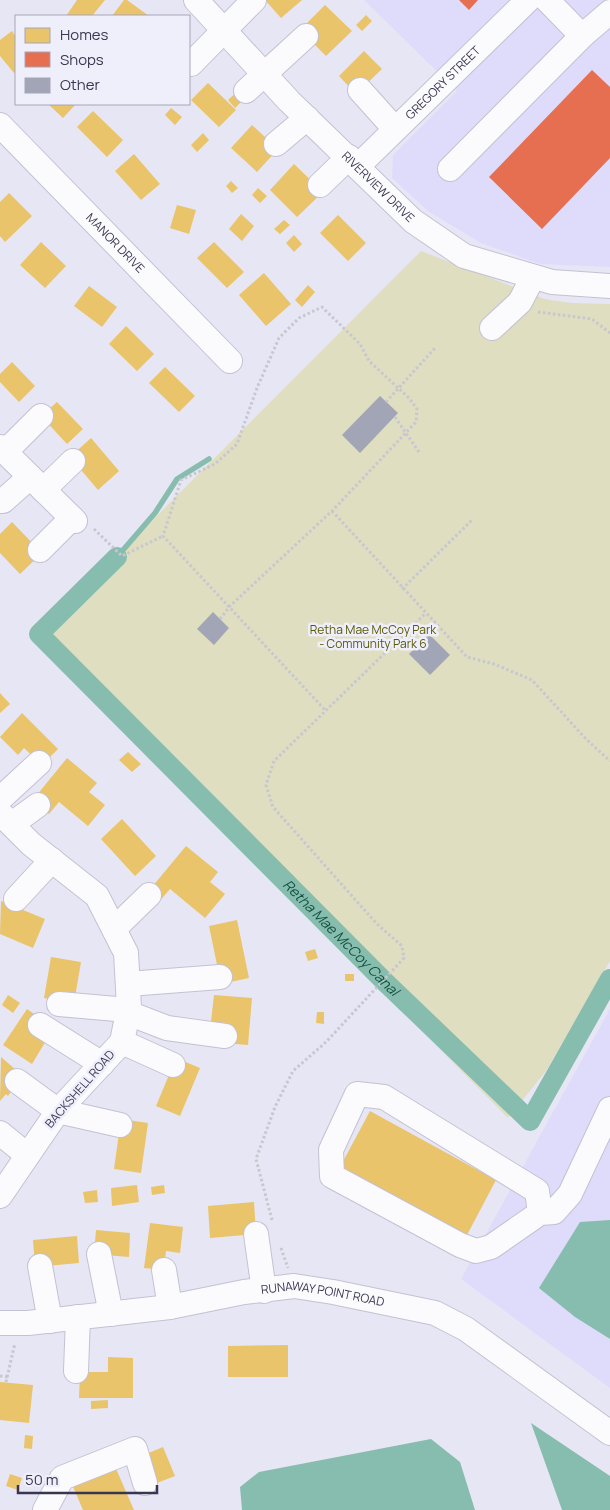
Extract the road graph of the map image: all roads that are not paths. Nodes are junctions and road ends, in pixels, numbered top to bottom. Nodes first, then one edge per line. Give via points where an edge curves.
1 (196, 0) edge
2 (254, 0) edge
3 (528, 0) edge
4 (548, 0) edge
5 (610, 12) edge
6 (224, 31) junction
7 (306, 36) dead end
8 (582, 36) junction
9 (191, 64) dead end
10 (265, 75) junction
11 (360, 90) dead end
12 (246, 91) dead end
13 (307, 118) junction
14 (0, 125) edge
15 (396, 129) junction
16 (276, 144) dead end
17 (353, 162) junction
18 (450, 169) dead end
19 (320, 185) dead end
20 (533, 277) junction
21 (610, 286) edge
22 (492, 328) dead end
23 (230, 361) dead end
24 (41, 416) dead end
25 (2, 450) edge
26 (73, 461) dead end
27 (37, 483) junction
28 (0, 501) edge
29 (40, 550) dead end
30 (39, 763) dead end
31 (0, 799) edge
32 (38, 805) dead end
33 (6, 818) edge
34 (52, 860) junction
35 (148, 895) dead end
36 (16, 899) dead end
37 (114, 929) junction
38 (220, 977) dead end
39 (128, 984) junction
40 (59, 1004) dead end
41 (128, 1011) junction
42 (40, 1024) dead end
43 (225, 1036) dead end
44 (122, 1042) junction
45 (102, 1064) junction
46 (173, 1065) dead end
47 (17, 1081) dead end
48 (58, 1111) junction
49 (609, 1111) edge
50 (120, 1124) dead end
51 (0, 1133) edge
52 (27, 1154) junction
53 (0, 1196) edge
54 (540, 1213) junction
55 (265, 1231) road end
56 (99, 1254) dead end
57 (40, 1266) dead end
58 (164, 1270) dead end
59 (264, 1291) junction
60 (170, 1307) junction
61 (111, 1314) junction
62 (78, 1318) junction
63 (50, 1321) junction
64 (10, 1323) edge
65 (76, 1371) dead end
66 (610, 1433) edge
67 (145, 1483) dead end
68 (45, 1510) edge

1 - 6 street, RIVERVIEW DRIVE
2 - 6 street
3 - 15 street, GREGORY STREET
4 - 8 street
5 - 8 street
6 - 9 street
6 - 10 street, RIVERVIEW DRIVE
7 - 10 street
8 - 18 street
10 - 12 street
10 - 13 street, RIVERVIEW DRIVE
11 - 15 street
13 - 16 street
13 - 17 street, RIVERVIEW DRIVE
14 - 23 street, MANOR DRIVE
15 - 17 street, GREGORY STREET
17 - 19 street, GREGORY STREET
17 - 20 street, RIVERVIEW DRIVE via 413,222 464,256
20 - 21 street, RIVERVIEW DRIVE via 552,282
20 - 22 street via 520,302
24 - 25 street
25 - 27 street
26 - 27 street
27 - 28 street
27 - 29 street via 74,520
30 - 31 street
32 - 33 street
33 - 34 street, BACKSHELL ROAD
34 - 36 street
34 - 37 street, BACKSHELL ROAD via 97,896
35 - 37 street
37 - 39 street, BACKSHELL ROAD via 126,953
38 - 39 street
39 - 41 street, BACKSHELL ROAD
40 - 41 street
41 - 43 street via 166,1028
41 - 44 street, BACKSHELL ROAD
42 - 45 street
44 - 45 street, BACKSHELL ROAD
44 - 46 street
45 - 48 street, BACKSHELL ROAD
47 - 48 street
48 - 50 street
48 - 52 street, BACKSHELL ROAD
49 - 54 street via 570,1194 554,1212
51 - 52 street
52 - 53 street, BACKSHELL ROAD
54 - 54 street via 491,1247 476,1251 332,1176 331,1150 357,1094 384,1097 537,1191
55 - 59 street
56 - 61 street
57 - 63 street
58 - 60 street
59 - 60 street, RUNAWAY POINT ROAD
59 - 66 street, RUNAWAY POINT ROAD via 294,1286 435,1313 466,1329
60 - 61 street, RUNAWAY POINT ROAD
61 - 62 street, RUNAWAY POINT ROAD
62 - 63 street, RUNAWAY POINT ROAD
62 - 65 street
63 - 64 street, RUNAWAY POINT ROAD
67 - 68 street via 135,1449 62,1478

